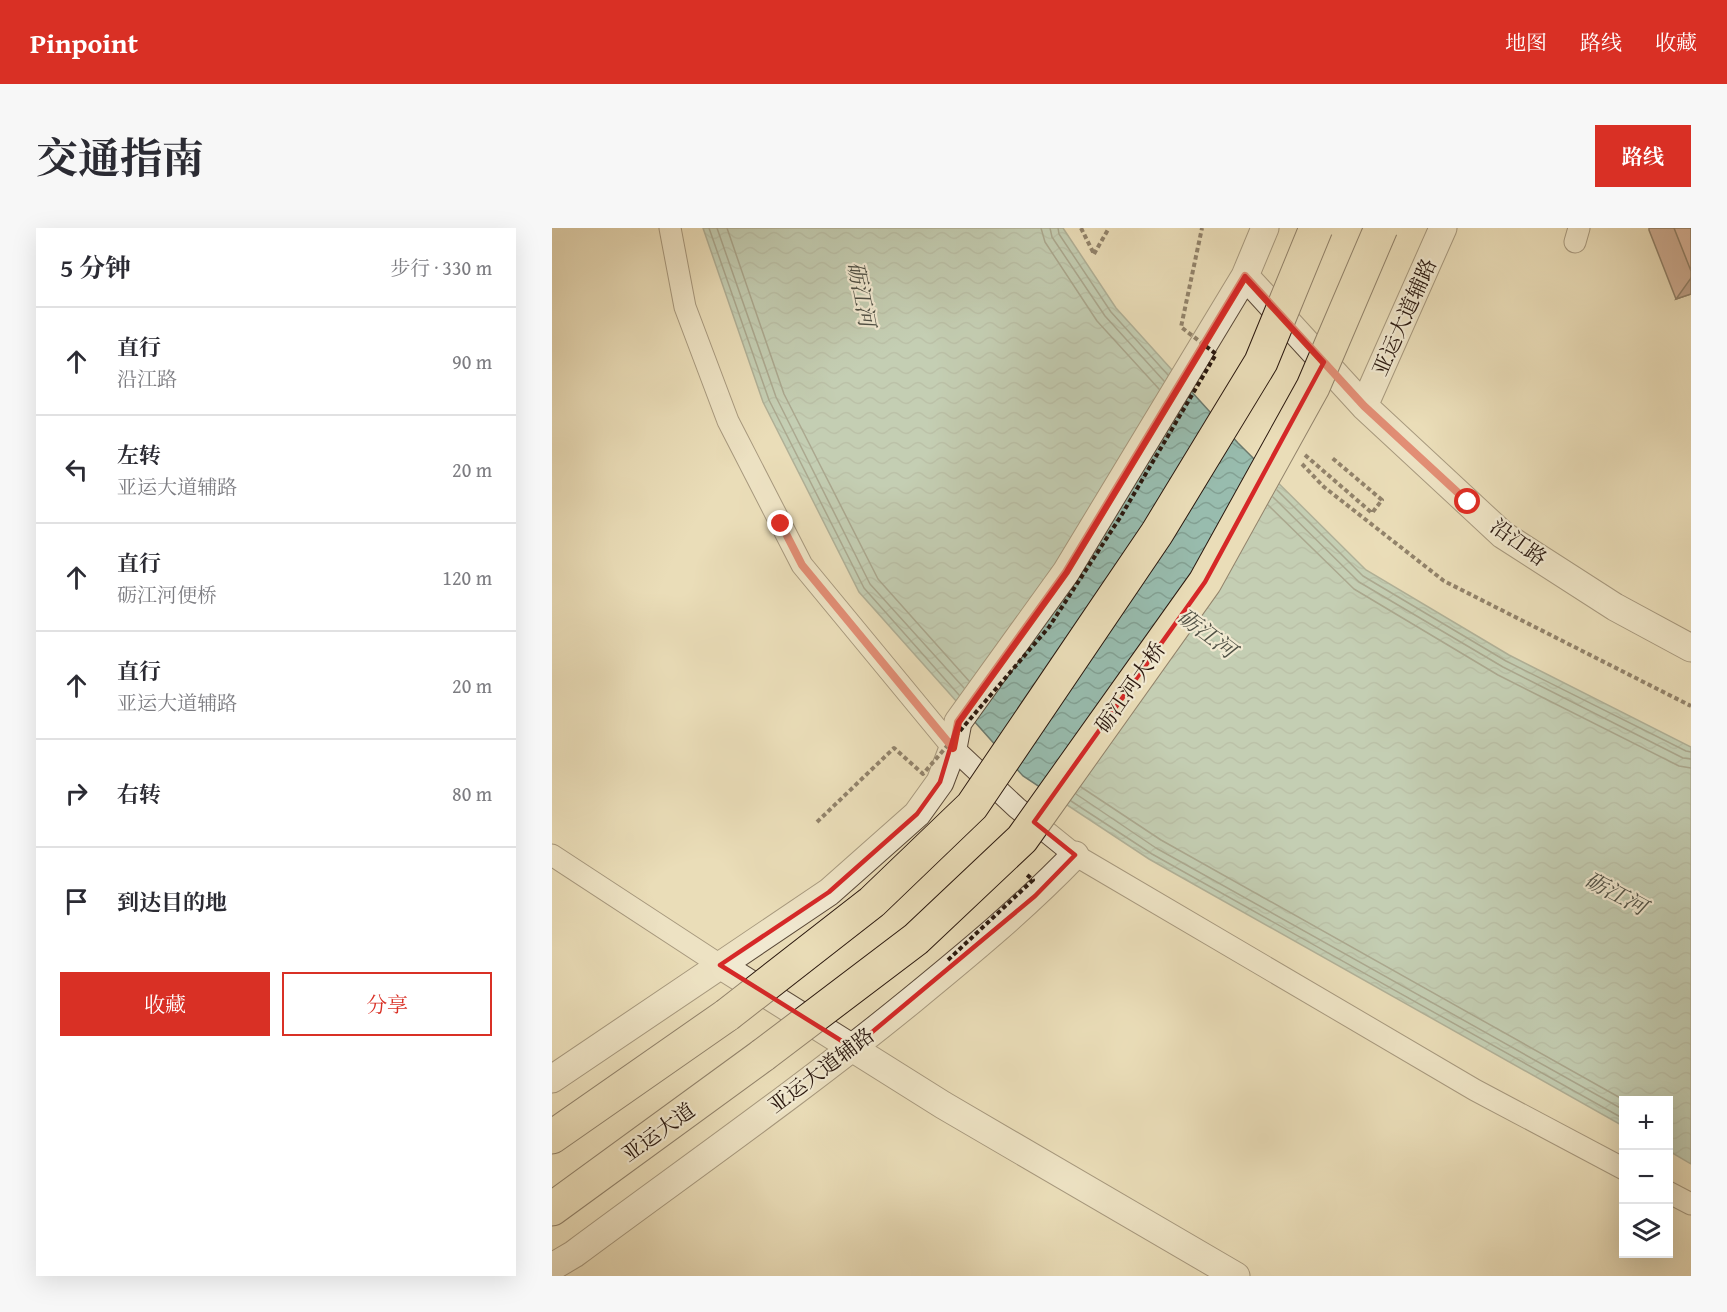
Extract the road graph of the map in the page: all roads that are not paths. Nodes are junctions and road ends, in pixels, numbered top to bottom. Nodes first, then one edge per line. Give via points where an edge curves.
1 (670, 228) edge
2 (1265, 228) edge
3 (1316, 228) edge
4 (1381, 228) edge
5 (1443, 228) edge
6 (1245, 276) junction
7 (1364, 406) junction
8 (1691, 648) edge
9 (953, 748) junction
10 (552, 855) edge
11 (1074, 855) junction
12 (720, 965) junction
13 (853, 1048) junction
14 (764, 1055) joint
15 (552, 1079) edge
16 (552, 1137) edge
17 (1619, 1167) edge
18 (1673, 1195) edge
19 (1691, 1204) edge
20 (552, 1209) edge
21 (552, 1267) edge
22 (1236, 1276) edge

1 - 9 street via 685,307 728,421 802,565
2 - 6 street
3 - 16 main road, bridge via 1261,362 1157,533 972,806 872,902 727,1015
4 - 14 main road, 砺江河大桥, bridge via 1313,387 1205,582 1022,839 916,939
5 - 7 street, 亚运大道辅路
6 - 7 street, 沿江路
6 - 9 street via 1210,349 1066,572 958,722
7 - 8 street, 沿江路 via 1503,535 1615,607
9 - 11 street
9 - 12 street via 940,782 917,814 829,891
10 - 12 street
11 - 13 street, 亚运大道辅路 via 1035,896
11 - 17 street via 1475,1090
12 - 13 street
12 - 15 street
13 - 21 street, 亚运大道辅路
13 - 22 street
14 - 20 main road, 亚运大道
18 - 19 street

